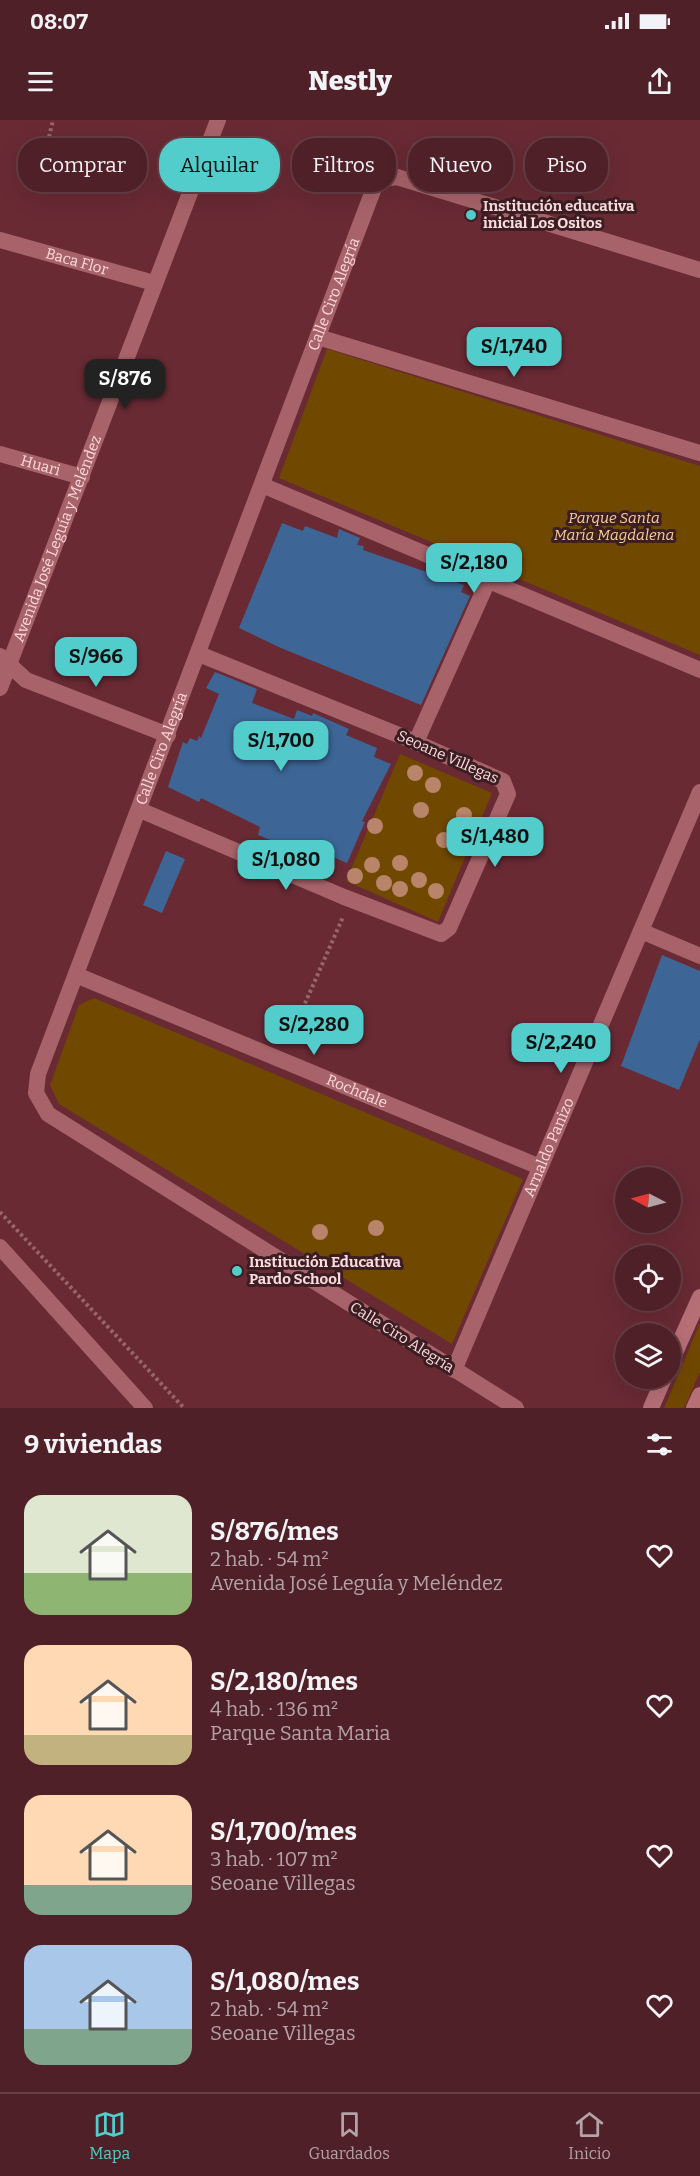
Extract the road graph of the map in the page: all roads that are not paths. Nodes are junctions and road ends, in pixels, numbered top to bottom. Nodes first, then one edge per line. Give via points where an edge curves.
1 (218, 120) edge
2 (0, 240) edge
3 (700, 270) edge
4 (153, 283) junction
5 (318, 337) junction
6 (700, 453) edge
7 (0, 454) edge
8 (82, 477) junction
9 (262, 485) junction
10 (488, 581) junction
11 (199, 654) junction
12 (5, 660) edge
13 (700, 670) edge
14 (0, 688) edge
15 (168, 735) junction
16 (416, 742) junction
17 (700, 792) edge
18 (140, 810) junction
19 (641, 931) junction
20 (700, 956) edge
21 (76, 975) junction
22 (540, 1167) junction
23 (0, 1247) edge
24 (700, 1297) edge
25 (681, 1339) edge
26 (454, 1370) junction
27 (659, 1389) edge
28 (700, 1395) edge
29 (145, 1408) edge
30 (516, 1408) edge
31 (651, 1408) edge
32 (694, 1408) edge

1 - 4 street, Avenida José Leguía y Meléndez
2 - 4 street, Baca Flor
3 - 5 street, Calle Ciro Alegría via 397,177 383,179 374,188
4 - 8 street, Avenida José Leguía y Meléndez
5 - 6 street
5 - 9 street, Calle Ciro Alegría
7 - 8 street, Huari
8 - 12 street, Avenida José Leguía y Meléndez
9 - 10 street
9 - 11 street, Calle Ciro Alegría
10 - 13 street
10 - 16 street
11 - 15 street, Calle Ciro Alegría
11 - 16 street, Seoane Villegas
12 - 14 street, Avenida José Leguía y Meléndez
12 - 15 street via 26,680
15 - 18 street, Calle Ciro Alegría
16 - 18 street, Seoane Villegas via 503,781 508,794 449,928 441,934 350,900
17 - 19 street, Arnaldo Panizo
18 - 21 street, Calle Ciro Alegría
19 - 20 street
19 - 22 street, Arnaldo Panizo
21 - 22 street, Rochdale
21 - 26 street, Calle Ciro Alegría via 38,1074 36,1093 48,1114
22 - 26 street, Arnaldo Panizo
23 - 29 street
24 - 25 main road
26 - 30 street, Calle Ciro Alegría
27 - 31 main road
28 - 32 main road

